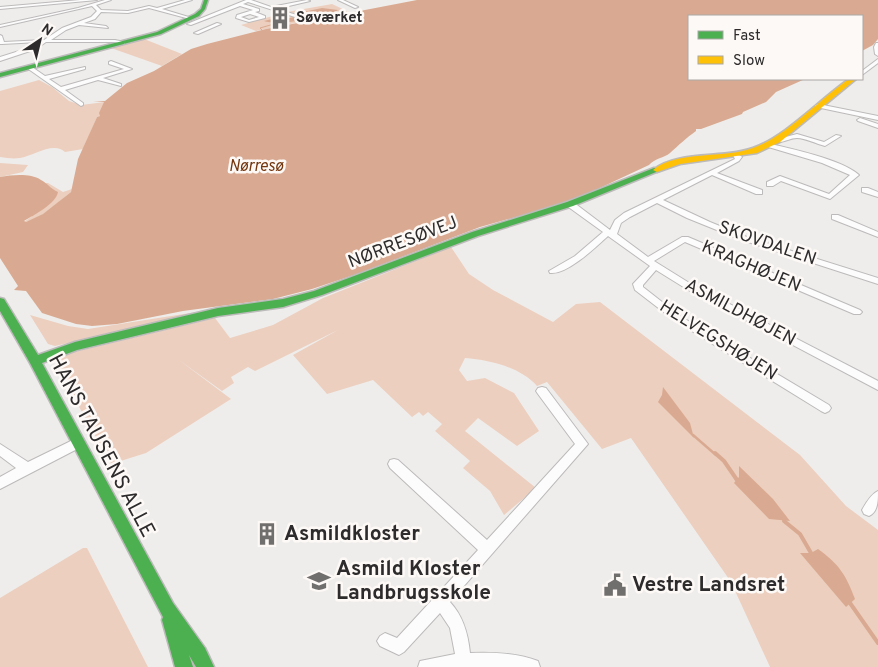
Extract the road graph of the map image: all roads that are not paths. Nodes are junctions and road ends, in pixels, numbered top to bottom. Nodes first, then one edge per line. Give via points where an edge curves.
1 (98, 0) edge
2 (110, 0) edge
3 (190, 0) edge
4 (202, 0) edge
5 (206, 0) edge
6 (252, 0) edge
7 (340, 0) edge
8 (308, 1) edge
9 (93, 5) junction
10 (241, 5) junction
11 (356, 7) dead end
12 (0, 8) edge
13 (273, 8) junction
14 (157, 9) junction
15 (100, 11) junction
16 (68, 12) junction
17 (128, 12) junction
18 (250, 12) dead end
19 (295, 16) dead end
20 (95, 17) junction
21 (189, 21) junction
22 (78, 24) junction
23 (219, 24) dead end
24 (0, 26) edge
25 (106, 27) dead end
26 (208, 28) junction
27 (196, 33) dead end
28 (78, 34) dead end
29 (0, 36) edge
30 (48, 41) junction
31 (61, 41) junction
32 (123, 43) junction
33 (878, 44) edge
34 (878, 54) edge
35 (0, 59) edge
36 (878, 61) edge
37 (111, 63) dead end
38 (30, 68) junction
39 (83, 68) dead end
40 (863, 72) edge
41 (0, 75) edge
42 (45, 78) junction
43 (97, 78) junction
44 (852, 80) edge
45 (119, 85) dead end
46 (61, 89) junction
47 (82, 104) dead end
48 (818, 106) junction
49 (846, 112) junction
50 (878, 118) edge
51 (878, 126) edge
52 (838, 136) dead end
53 (772, 142) junction
54 (736, 155) junction
55 (712, 172) junction
56 (770, 184) dead end
57 (865, 190) dead end
58 (759, 192) dead end
59 (878, 195) edge
60 (658, 200) junction
61 (570, 204) junction
62 (835, 217) dead end
63 (610, 234) junction
64 (878, 235) edge
65 (652, 264) junction
66 (553, 271) dead end
67 (878, 281) edge
68 (1, 306) edge
69 (857, 312) dead end
70 (35, 361) junction
71 (878, 386) edge
72 (542, 391) dead end
73 (825, 408) dead end
74 (77, 443) junction
75 (0, 449) edge
76 (394, 464) dead end
77 (27, 469) junction
78 (0, 483) edge
79 (878, 497) edge
80 (868, 510) dead end
81 (487, 549) junction
82 (440, 602) junction
83 (167, 610) junction
84 (385, 641) dead end
85 (463, 661) junction
86 (184, 667) edge
87 (205, 667) edge
88 (426, 667) edge
89 (532, 667) edge

1 - 12 street
2 - 9 street
3 - 14 street
4 - 21 street
5 - 21 street via 203,8
6 - 10 street
6 - 13 street
7 - 11 street
8 - 13 street
9 - 15 street
9 - 16 street
10 - 18 street via 257,10
10 - 21 street
13 - 19 street
14 - 17 street
14 - 21 street
15 - 17 street
15 - 20 street
16 - 22 street
16 - 24 street
17 - 20 street
20 - 22 street
21 - 26 street
21 - 32 street
22 - 25 street
22 - 30 street via 64,29
23 - 26 street
26 - 27 street
28 - 31 street
29 - 30 street via 4,44
30 - 31 street
30 - 35 street
31 - 32 street via 115,40
32 - 38 street
33 - 34 street
36 - 40 street
37 - 43 street via 129,69
38 - 41 street
38 - 42 street
39 - 42 street
42 - 46 street
43 - 45 street
43 - 46 street
44 - 48 street, NØRRESØVEJ
46 - 47 street
48 - 49 street
48 - 53 street, NØRRESØVEJ
49 - 50 street
49 - 51 street
52 - 53 street, NØRRESØVEJ via 825,144 797,136
53 - 54 street, NØRRESØVEJ
53 - 56 street via 855,175 830,197 780,178
54 - 55 street via 739,157 737,160
54 - 61 street, NØRRESØVEJ via 678,162
55 - 58 street
55 - 60 street
57 - 59 street
60 - 63 street via 627,215
60 - 67 street, SKOVDALEN via 716,227
61 - 63 street, ASMILDHØJEN
61 - 70 street, NØRRESØVEJ via 475,234 318,293 283,303 218,312 75,346
62 - 64 street
63 - 65 street, ASMILDHØJEN
63 - 66 street via 578,258
65 - 69 street, KRAGHØJEN via 659,253 686,239
65 - 71 street, ASMILDHØJEN
65 - 73 street, HELVEGSHØJEN via 638,284 643,294
68 - 70 street, HANS TAUSENS ALLE
70 - 74 street, HANS TAUSENS ALLE
72 - 81 street via 582,444
74 - 77 street
74 - 83 street, HANS TAUSENS ALLE
75 - 77 street
76 - 81 street
77 - 78 street
79 - 80 street
81 - 82 street
82 - 84 street via 399,647
82 - 85 street via 459,628
83 - 86 street, HANS TAUSENS ALLE
83 - 87 street, HANS TAUSENS ALLE
85 - 88 street
85 - 89 street via 513,662

